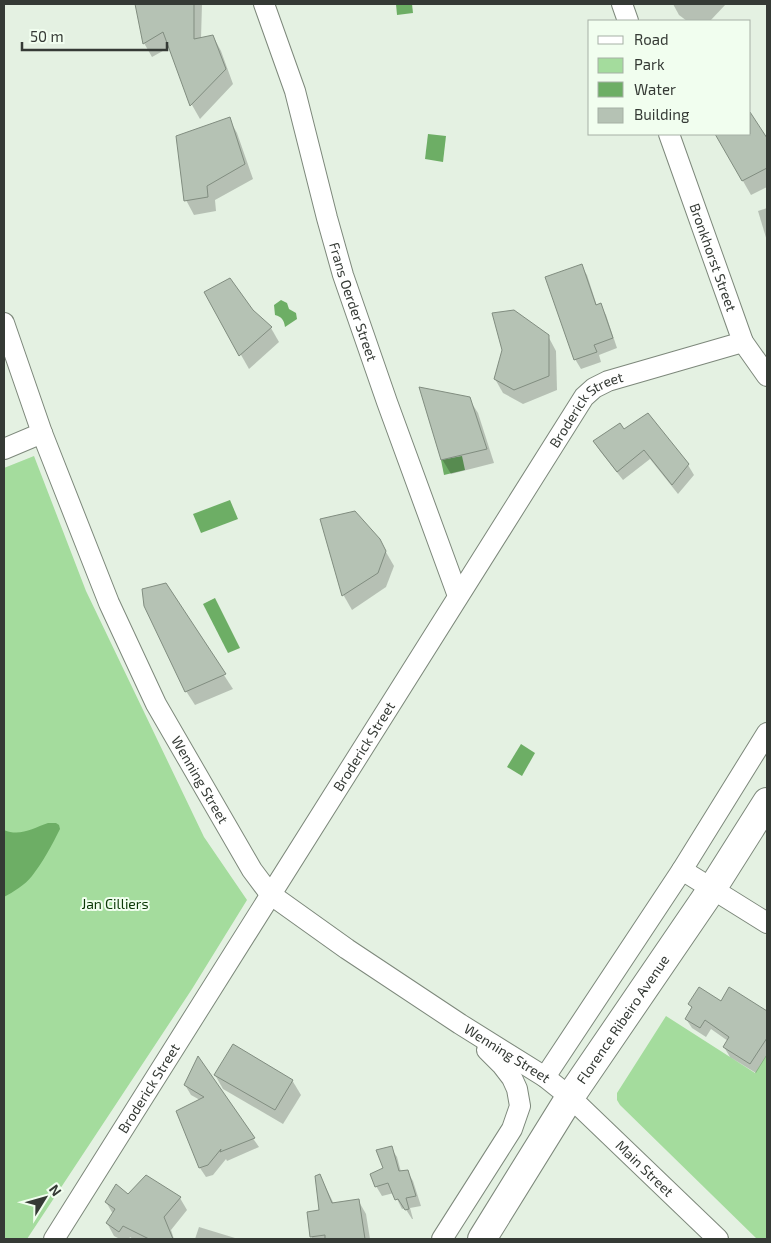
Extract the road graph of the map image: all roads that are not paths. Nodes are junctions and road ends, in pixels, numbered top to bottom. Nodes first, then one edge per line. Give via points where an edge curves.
1 (264, 4) edge
2 (622, 4) edge
3 (628, 20) edge
4 (669, 135) edge
5 (4, 324) edge
6 (744, 342) junction
7 (767, 376) edge
8 (42, 433) junction
9 (4, 449) edge
10 (458, 596) junction
11 (767, 733) edge
12 (767, 802) edge
13 (682, 870) junction
14 (712, 889) junction
15 (270, 894) junction
16 (767, 923) edge
17 (460, 1024) junction
18 (545, 1077) junction
19 (570, 1097) junction
20 (54, 1239) edge
21 (442, 1239) edge
22 (482, 1239) edge
23 (718, 1239) edge

1 - 10 street, Frans Oerder Street via 295,91 343,275
2 - 3 street
4 - 6 street, Bronkhorst Street
5 - 8 street, Wenning Street
6 - 7 street, Bronkhorst Street
6 - 10 street, Broderick Street via 614,379 594,388 577,407
8 - 9 street
8 - 15 street, Wenning Street via 109,603 156,704 232,838
10 - 15 street, Broderick Street
11 - 13 street
12 - 14 main road, Florence Ribeiro Avenue
13 - 14 street
13 - 18 street
14 - 16 street
14 - 19 main road, Florence Ribeiro Avenue
15 - 17 street, Wenning Street
15 - 20 street, Broderick Street
17 - 18 street, Wenning Street
17 - 21 street via 512,1078 520,1106 512,1129
18 - 19 street, Wenning Street
19 - 22 main road, Florence Ribeiro Avenue
19 - 23 street, Main Street

